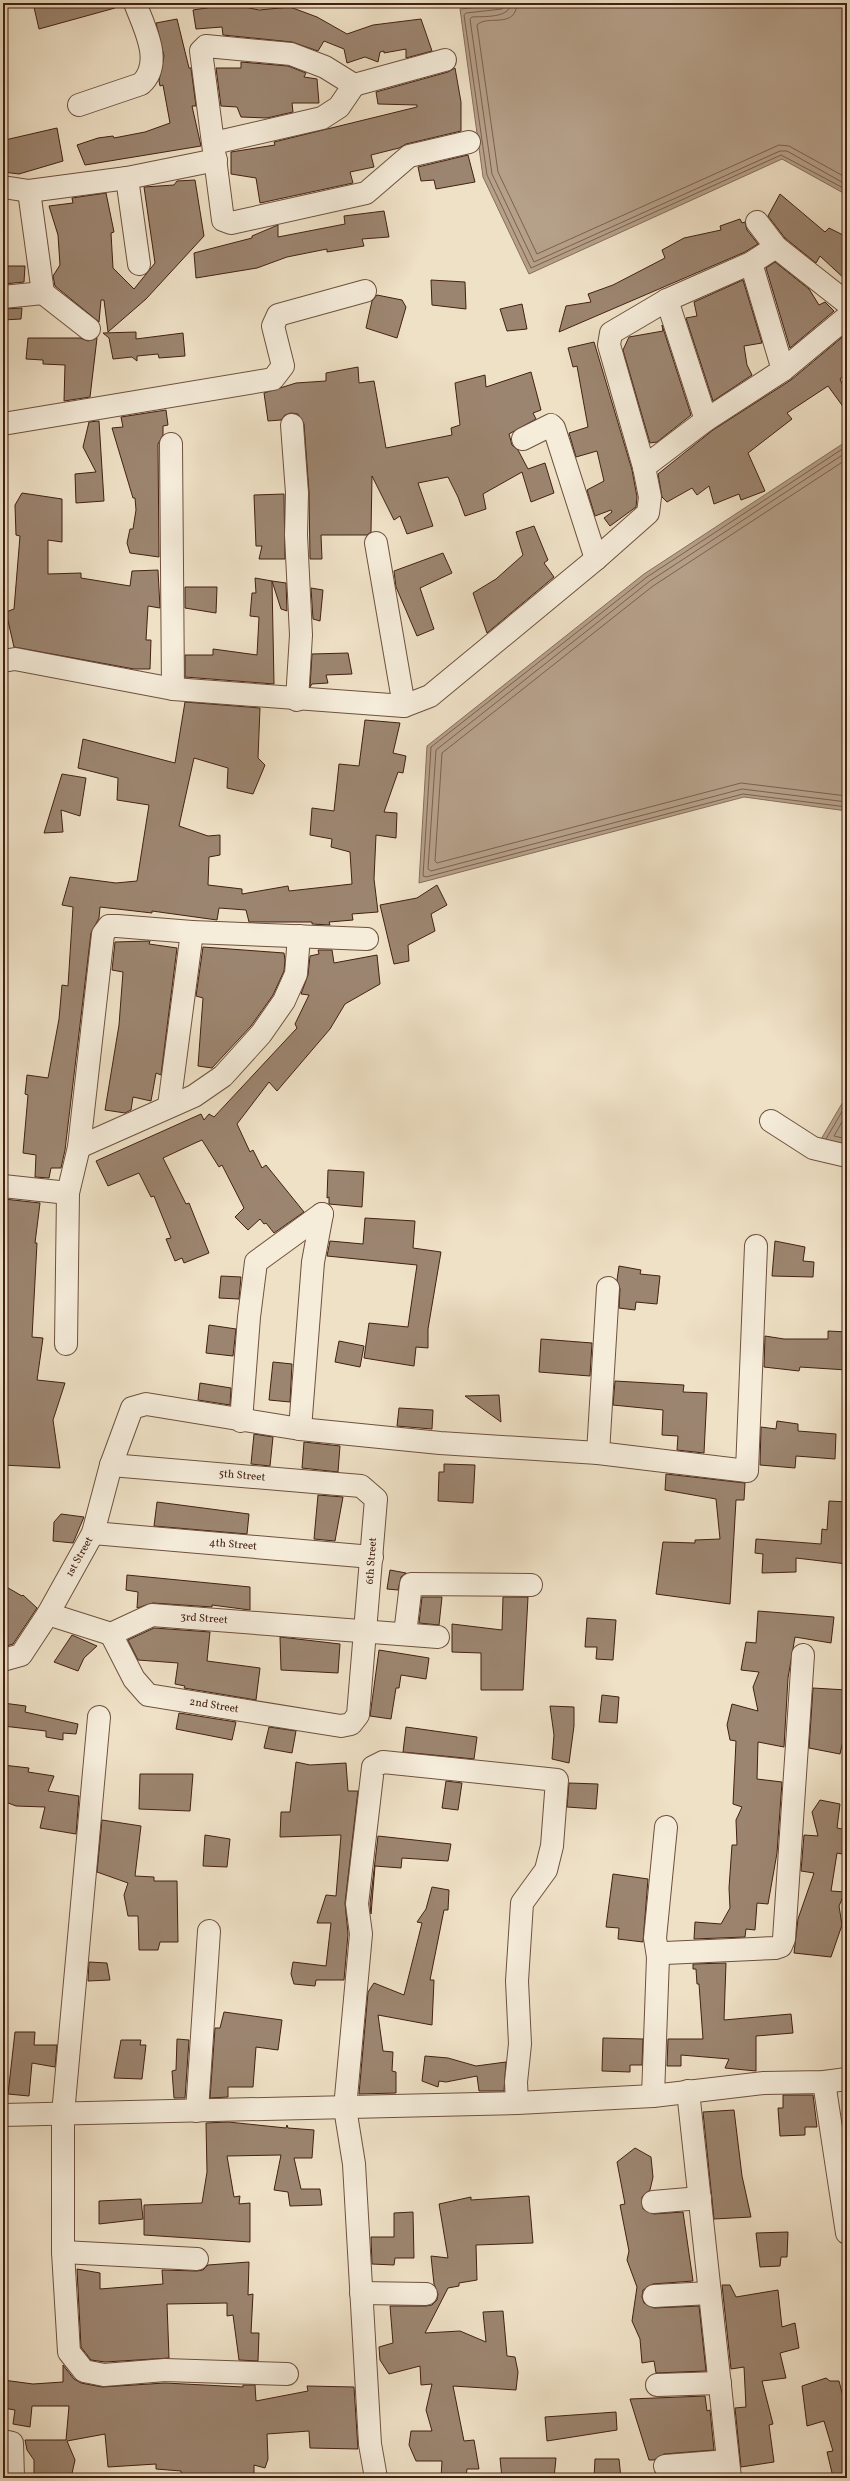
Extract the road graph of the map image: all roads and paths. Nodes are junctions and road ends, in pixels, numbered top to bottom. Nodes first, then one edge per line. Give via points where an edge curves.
1 (135, 3) edge
2 (445, 60) dead end
3 (354, 85) junction
4 (79, 105) dead end
5 (469, 142) dead end
6 (215, 152) junction
7 (127, 178) junction
8 (3, 187) edge
9 (30, 191) junction
10 (757, 222) dead end
11 (776, 247) junction
12 (751, 263) junction
13 (139, 264) dead end
14 (365, 291) dead end
15 (43, 293) junction
16 (3, 297) edge
17 (667, 300) junction
18 (847, 303) edge
19 (847, 317) edge
20 (89, 329) dead end
21 (783, 370) junction
22 (706, 420) junction
23 (3, 424) edge
24 (292, 425) dead end
25 (523, 439) dead end
26 (171, 444) dead end
27 (644, 467) junction
28 (376, 543) dead end
29 (596, 559) junction
30 (3, 661) edge
31 (173, 689) junction
32 (297, 700) junction
33 (404, 706) junction
34 (192, 932) junction
35 (299, 936) junction
36 (367, 939) dead end
37 (169, 1106) junction
38 (771, 1121) dead end
39 (79, 1147) junction
40 (847, 1156) edge
41 (3, 1186) edge
42 (68, 1193) junction
43 (756, 1246) dead end
44 (608, 1288) dead end
45 (66, 1344) dead end
46 (241, 1421) junction
47 (300, 1429) junction
48 (598, 1454) junction
49 (111, 1465) junction
50 (370, 1492) joint
51 (93, 1533) junction
52 (372, 1557) junction
53 (531, 1585) dead end
54 (48, 1614) junction
55 (366, 1631) junction
56 (111, 1634) junction
57 (405, 1634) junction
58 (438, 1637) dead end
59 (803, 1656) dead end
60 (3, 1660) edge
61 (99, 1717) dead end
62 (351, 1724) joint
63 (666, 1827) dead end
64 (209, 1931) dead end
65 (658, 1957) junction
66 (847, 2079) edge
67 (824, 2082) junction
68 (688, 2092) junction
69 (653, 2096) junction
70 (517, 2103) junction
71 (345, 2108) junction
72 (197, 2111) junction
73 (63, 2114) junction
74 (3, 2115) edge
75 (700, 2198) junction
76 (653, 2202) dead end
77 (847, 2233) edge
78 (63, 2252) junction
79 (197, 2258) dead end
80 (361, 2293) junction
81 (710, 2293) junction
82 (426, 2294) dead end
83 (654, 2296) dead end
84 (287, 2374) dead end
85 (720, 2383) junction
86 (657, 2385) dead end
87 (3, 2441) edge
88 (665, 2466) dead end
89 (729, 2470) edge
90 (13, 2478) edge
91 (376, 2478) edge

1 - 4 street via 148,36 152,66 148,78 141,84
2 - 3 street
3 - 6 street via 339,107 322,118
3 - 6 street via 325,67 291,54 206,46 201,51
5 - 6 street via 409,156 366,193 231,223 223,220
6 - 7 street
7 - 9 street
7 - 13 street
8 - 9 street
9 - 15 street
10 - 11 street
11 - 12 street
11 - 18 street
12 - 17 street
12 - 21 street
14 - 23 street via 278,315 273,326 283,366 273,379
15 - 16 street
15 - 20 street
17 - 22 street
17 - 27 street via 609,336 609,345
19 - 21 street
21 - 22 street
22 - 27 street
24 - 32 street via 297,494 296,535 301,635
25 - 29 street via 545,426 551,425 554,428
26 - 31 street
27 - 29 street via 650,498 648,513
28 - 33 street
29 - 33 street via 430,696
30 - 31 street via 15,659
31 - 32 street
32 - 33 street
34 - 35 street
34 - 37 street
34 - 39 street via 109,926 103,934
35 - 36 street
35 - 37 street via 296,974 284,1001 261,1034 223,1076 194,1096
37 - 39 street
38 - 40 street via 813,1148
39 - 42 street
41 - 42 street
42 - 45 street
43 - 48 street via 747,1470
44 - 48 street
46 - 47 street
46 - 47 street via 256,1262 322,1214 313,1262
46 - 49 street, 1st Street via 146,1404 132,1408
47 - 48 street
49 - 50 street, 5th Street via 360,1486
49 - 51 street, 1st Street
50 - 52 street, 6th Street via 376,1499
51 - 52 street, 4th Street
51 - 54 street, 1st Street
52 - 55 street, 6th Street
53 - 57 street via 411,1584
54 - 56 street
54 - 60 street, 1st Street via 21,1655
55 - 56 street, 3rd Street via 152,1615
55 - 57 street
55 - 62 street, 6th Street via 358,1715
56 - 62 street, 2nd Street via 134,1679 148,1695 341,1726
57 - 58 street
59 - 65 street via 784,1939 781,1946 665,1953
61 - 73 street
63 - 65 street via 655,1938
64 - 72 street
65 - 69 street
66 - 67 street
67 - 68 street via 764,2083
67 - 77 street
68 - 69 street
68 - 75 street
69 - 70 street
70 - 71 street
70 - 71 street via 516,2082 520,2044 517,1981 522,1903 546,1870 552,1846 557,1780 382,1762 373,1767 357,1904 361,1934
71 - 72 street
71 - 80 street via 354,2164
72 - 73 street
73 - 74 street
73 - 78 street
75 - 76 street
75 - 81 street
78 - 79 street
78 - 84 street via 69,2352 84,2371 104,2375 165,2370
80 - 82 street
80 - 91 street via 370,2444
81 - 83 street
81 - 85 street
85 - 86 street
85 - 89 street
87 - 90 street via 12,2443
88 - 89 street

